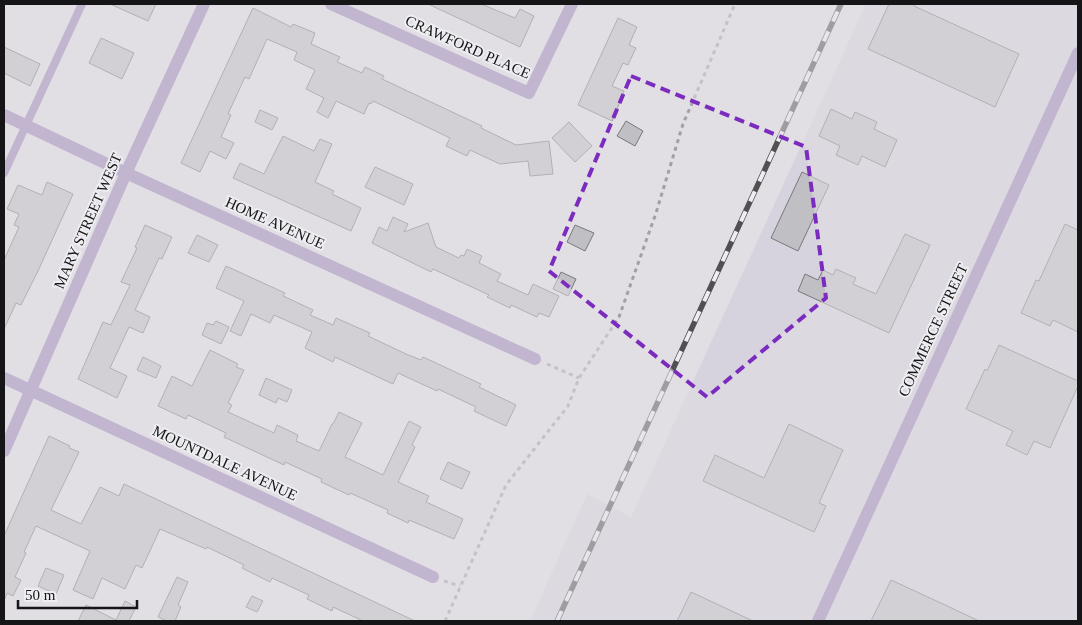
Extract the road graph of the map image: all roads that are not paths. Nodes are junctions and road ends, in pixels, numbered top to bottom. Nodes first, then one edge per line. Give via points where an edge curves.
1 (82, 4) edge
2 (204, 4) edge
3 (331, 4) edge
4 (572, 4) edge
5 (1078, 53) edge
6 (4, 115) edge
7 (26, 126) junction
8 (4, 173) edge
9 (126, 173) junction
10 (535, 359) road end
11 (4, 378) edge
12 (32, 391) junction
13 (4, 451) edge
14 (433, 577) dead end
15 (818, 621) edge

1 - 7 lane
2 - 9 street, MARY STREET WEST
3 - 4 street, CRAWFORD PLACE via 529,93
5 - 15 street, COMMERCE STREET
6 - 7 street, HOME AVENUE
7 - 8 lane
7 - 9 street, HOME AVENUE
9 - 10 street, HOME AVENUE
9 - 12 street, MARY STREET WEST
11 - 12 street, MOUNTDALE AVENUE
12 - 13 street, MARY STREET WEST
12 - 14 street, MOUNTDALE AVENUE

